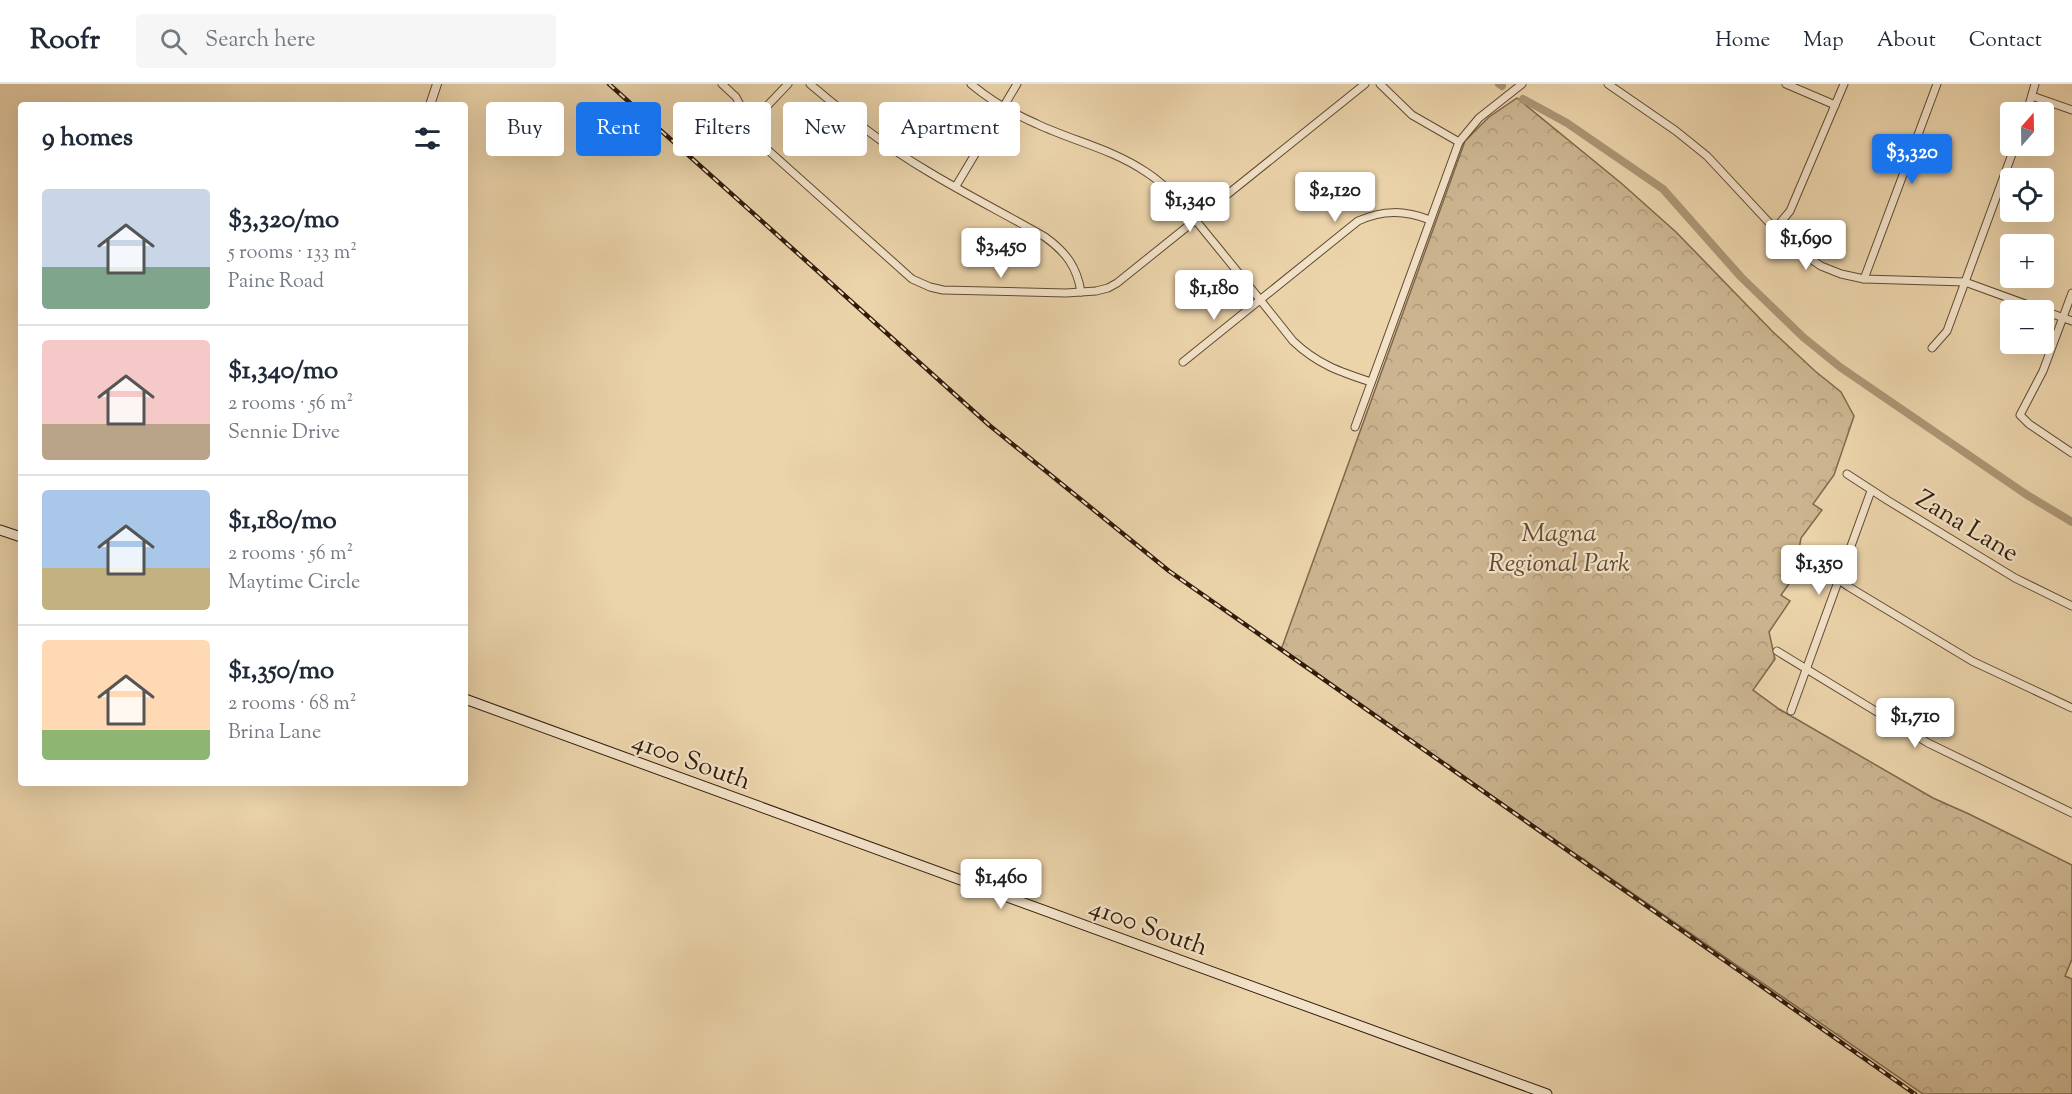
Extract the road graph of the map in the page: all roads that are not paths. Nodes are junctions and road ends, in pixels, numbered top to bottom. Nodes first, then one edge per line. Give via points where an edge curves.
1 (437, 84) edge
2 (722, 84) edge
3 (788, 84) edge
4 (810, 84) edge
5 (970, 84) edge
6 (1017, 84) edge
7 (1365, 84) edge
8 (1380, 84) edge
9 (1608, 84) edge
10 (1786, 84) edge
11 (1844, 84) edge
12 (1937, 84) edge
13 (2035, 84) edge
14 (1520, 86) edge
15 (2032, 96) junction
16 (431, 102) edge
17 (739, 102) edge
18 (771, 102) edge
19 (998, 102) edge
20 (1006, 102) edge
21 (2030, 102) edge
22 (1835, 105) junction
23 (2072, 110) edge
24 (1020, 115) edge
25 (1459, 142) junction
26 (771, 153) edge
27 (974, 156) edge
28 (2011, 156) edge
29 (956, 186) junction
30 (1196, 220) junction
31 (1430, 220) junction
32 (1774, 230) junction
33 (1864, 279) junction
34 (1965, 282) junction
35 (1081, 292) junction
36 (2072, 293) edge
37 (1260, 300) junction
38 (2063, 318) junction
39 (2072, 321) edge
40 (1932, 348) dead end
41 (1183, 362) dead end
42 (1371, 382) junction
43 (1355, 427) dead end
44 (2072, 453) edge
45 (1847, 474) dead end
46 (1872, 491) junction
47 (0, 530) edge
48 (18, 536) edge
49 (1809, 559) dead end
50 (1838, 579) junction
51 (2072, 606) edge
52 (1777, 651) dead end
53 (1806, 669) junction
54 (468, 700) edge
55 (2072, 708) edge
56 (1791, 711) dead end
57 (2072, 813) edge
58 (1547, 1094) edge

1 - 16 street
2 - 17 street
3 - 18 street
4 - 29 street via 877,137
5 - 19 street
6 - 20 street
7 - 30 street
8 - 25 street via 1412,115
9 - 32 street via 1707,156
10 - 22 street
11 - 22 street
12 - 33 street
13 - 15 street
14 - 25 street via 1479,118
15 - 21 street
15 - 23 street
22 - 32 street via 1790,211
24 - 30 street via 1140,168
25 - 31 street
26 - 35 street via 919,283 943,290
27 - 29 street
28 - 34 street
29 - 35 street via 1060,248 1079,276
30 - 35 street via 1117,283
30 - 37 street
31 - 37 street via 1387,212 1358,221
31 - 42 street
32 - 33 street via 1821,266
33 - 34 street
34 - 38 street
34 - 40 street via 1947,331
36 - 38 street
37 - 41 street
37 - 42 street via 1309,356
38 - 39 street
38 - 44 street via 2043,371 2020,415
42 - 43 street
45 - 46 street, Zana Lane
46 - 50 street
46 - 51 street, Zana Lane via 2015,578
47 - 48 main road
49 - 50 street
50 - 53 street
50 - 55 street via 1972,661
52 - 53 street
53 - 56 street
53 - 57 street via 1951,755
54 - 58 main road, 4100 South

